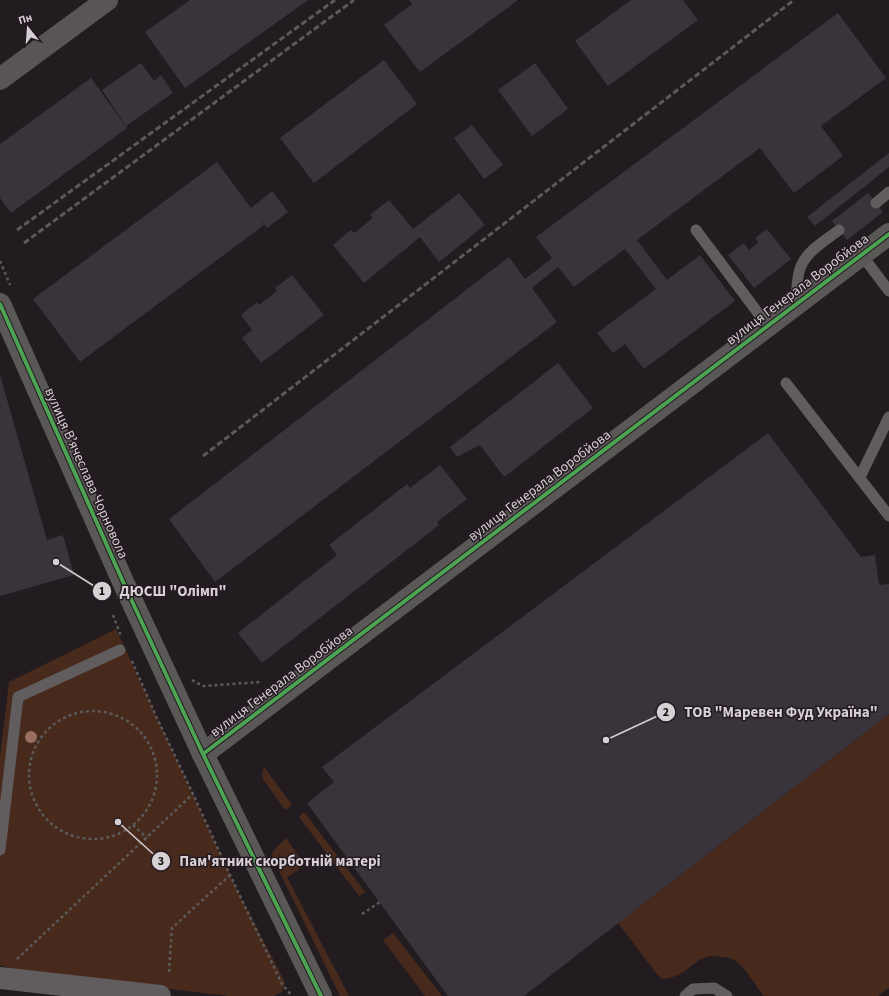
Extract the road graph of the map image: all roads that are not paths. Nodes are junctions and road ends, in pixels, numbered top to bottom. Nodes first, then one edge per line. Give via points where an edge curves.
1 (107, 0) edge
2 (0, 80) edge
3 (889, 192) edge
4 (876, 203) dead end
5 (696, 230) dead end
6 (840, 230) dead end
7 (889, 234) edge
8 (861, 254) junction
9 (889, 291) edge
10 (6, 297) edge
11 (796, 303) junction
12 (767, 325) junction
13 (786, 383) dead end
14 (889, 417) edge
15 (860, 477) junction
16 (889, 516) edge
17 (120, 650) dead end
18 (203, 754) junction
19 (0, 850) edge
20 (0, 978) edge
21 (160, 996) edge
22 (322, 996) edge
23 (685, 996) edge
24 (727, 996) edge

1 - 2 main road
3 - 4 lane
5 - 12 lane
6 - 11 lane via 811,252 801,265
7 - 8 street, вулиця Генерала Воробйова
8 - 9 lane
8 - 11 street, вулиця Генерала Воробйова
10 - 18 street, вулиця Вʼячеслава Чорновола via 124,584
11 - 12 street, вулиця Генерала Воробйова
12 - 18 street, вулиця Генерала Воробйова
13 - 15 lane
14 - 15 lane
15 - 16 lane
17 - 19 lane via 18,697
18 - 22 street, вулиця Вʼячеслава Чорновола
20 - 21 street
23 - 24 lane via 693,989 714,988

